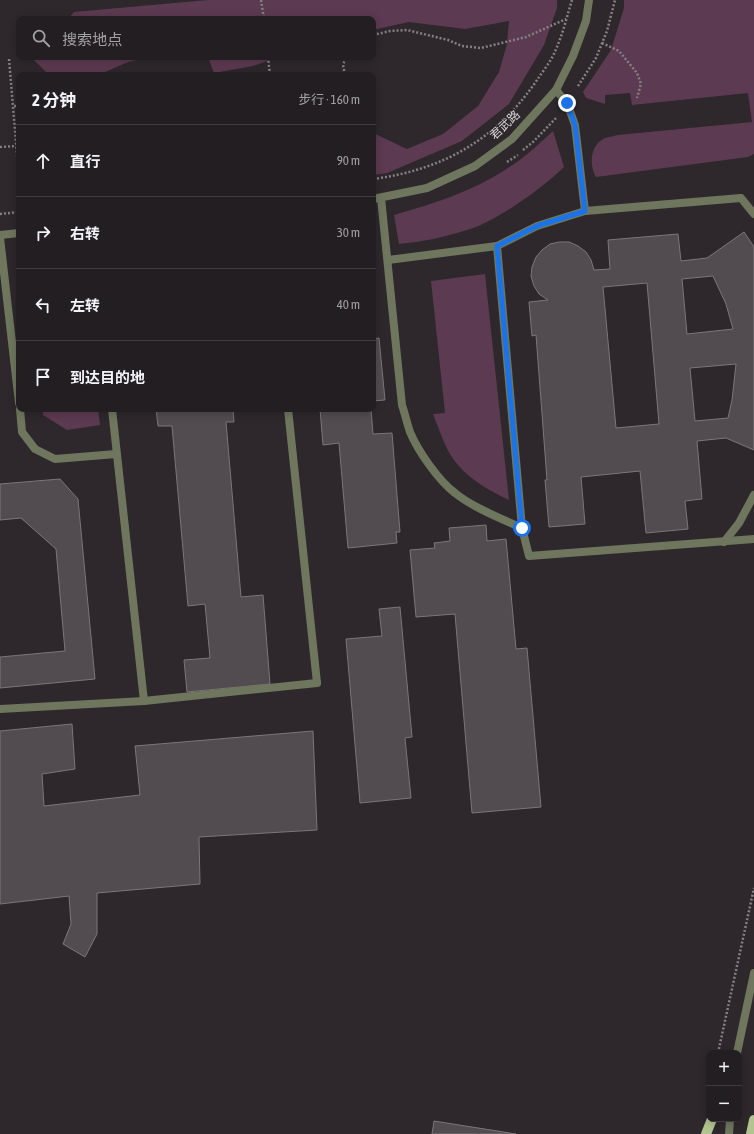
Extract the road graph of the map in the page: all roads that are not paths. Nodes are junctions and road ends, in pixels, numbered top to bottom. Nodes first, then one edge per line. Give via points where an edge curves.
1 (589, 0) edge
2 (556, 90) junction
3 (377, 199) edge
4 (585, 211) junction
5 (754, 214) edge
6 (16, 233) edge
7 (0, 235) edge
8 (0, 238) edge
9 (497, 246) junction
10 (388, 260) junction
11 (16, 377) edge
12 (20, 412) edge
13 (112, 412) edge
14 (288, 412) edge
15 (116, 454) junction
16 (754, 495) edge
17 (522, 528) junction
18 (754, 539) edge
19 (724, 542) junction
20 (144, 701) junction
21 (0, 709) edge
22 (754, 973) edge
23 (738, 1050) edge
24 (754, 1120) edge
25 (711, 1122) edge
26 (730, 1122) edge
27 (706, 1134) edge
28 (729, 1134) edge
29 (751, 1134) edge

1 - 2 street, 君武路 via 586,21 573,56
2 - 3 street, 君武路 via 512,139 475,166 427,188
2 - 4 street via 567,103 575,125
3 - 10 street
4 - 5 street via 741,198
4 - 9 street via 537,226
6 - 7 street
8 - 11 street
9 - 10 street
9 - 17 street
10 - 17 street via 402,406 411,433 426,460 455,494
12 - 15 street via 22,432 35,449 55,459
13 - 15 street
14 - 20 street via 317,683
15 - 20 street
16 - 19 street via 739,523
17 - 19 street via 529,556
18 - 19 street
20 - 21 street
22 - 23 street
24 - 29 main road
25 - 27 main road
26 - 28 street

